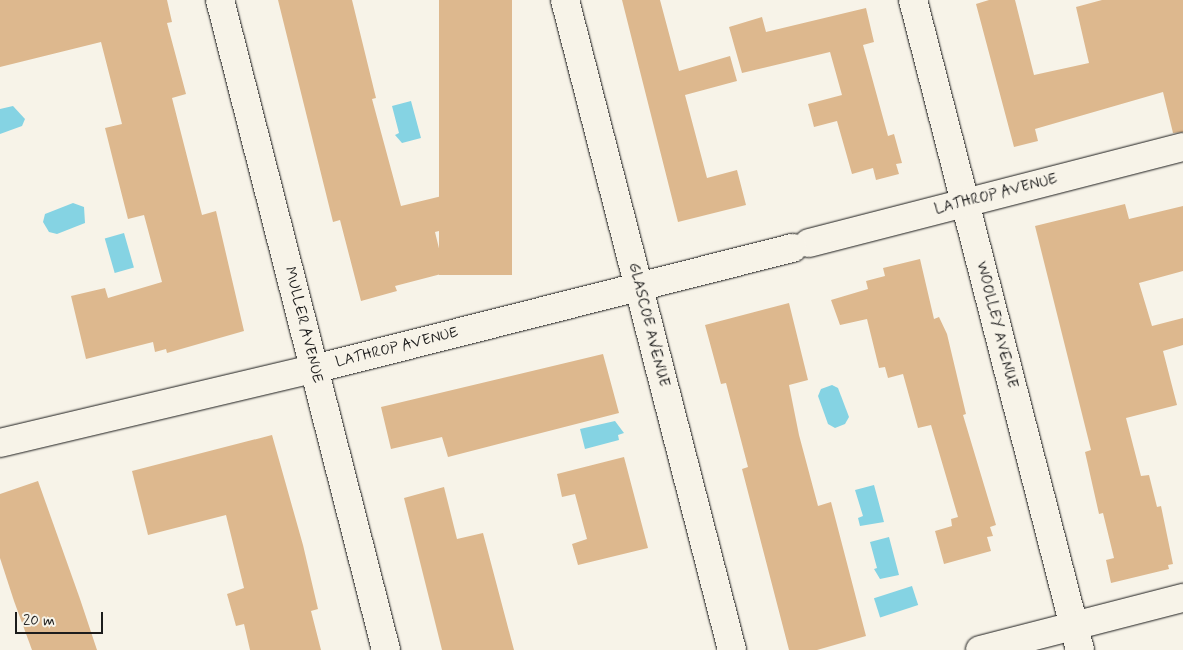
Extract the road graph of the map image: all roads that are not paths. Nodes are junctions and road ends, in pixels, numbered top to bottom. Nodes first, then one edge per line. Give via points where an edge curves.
1 (220, 0) edge
2 (565, 0) edge
3 (913, 0) edge
4 (1183, 147) edge
5 (965, 203) junction
6 (638, 288) junction
7 (314, 369) junction
8 (0, 443) edge
9 (1183, 598) edge
10 (1076, 638) edge
11 (386, 650) edge
12 (732, 650) edge
13 (980, 650) edge

1 - 7 street, MULLER AVENUE
2 - 6 street, GLASCOE AVENUE
3 - 5 street, WOOLLEY AVENUE
4 - 5 street, LATHROP AVENUE
5 - 6 street, LATHROP AVENUE
5 - 10 street, WOOLLEY AVENUE
6 - 7 street, LATHROP AVENUE
6 - 12 street, GLASCOE AVENUE
7 - 8 street, LATHROP AVENUE
7 - 11 street, MULLER AVENUE
9 - 10 street
10 - 13 street

